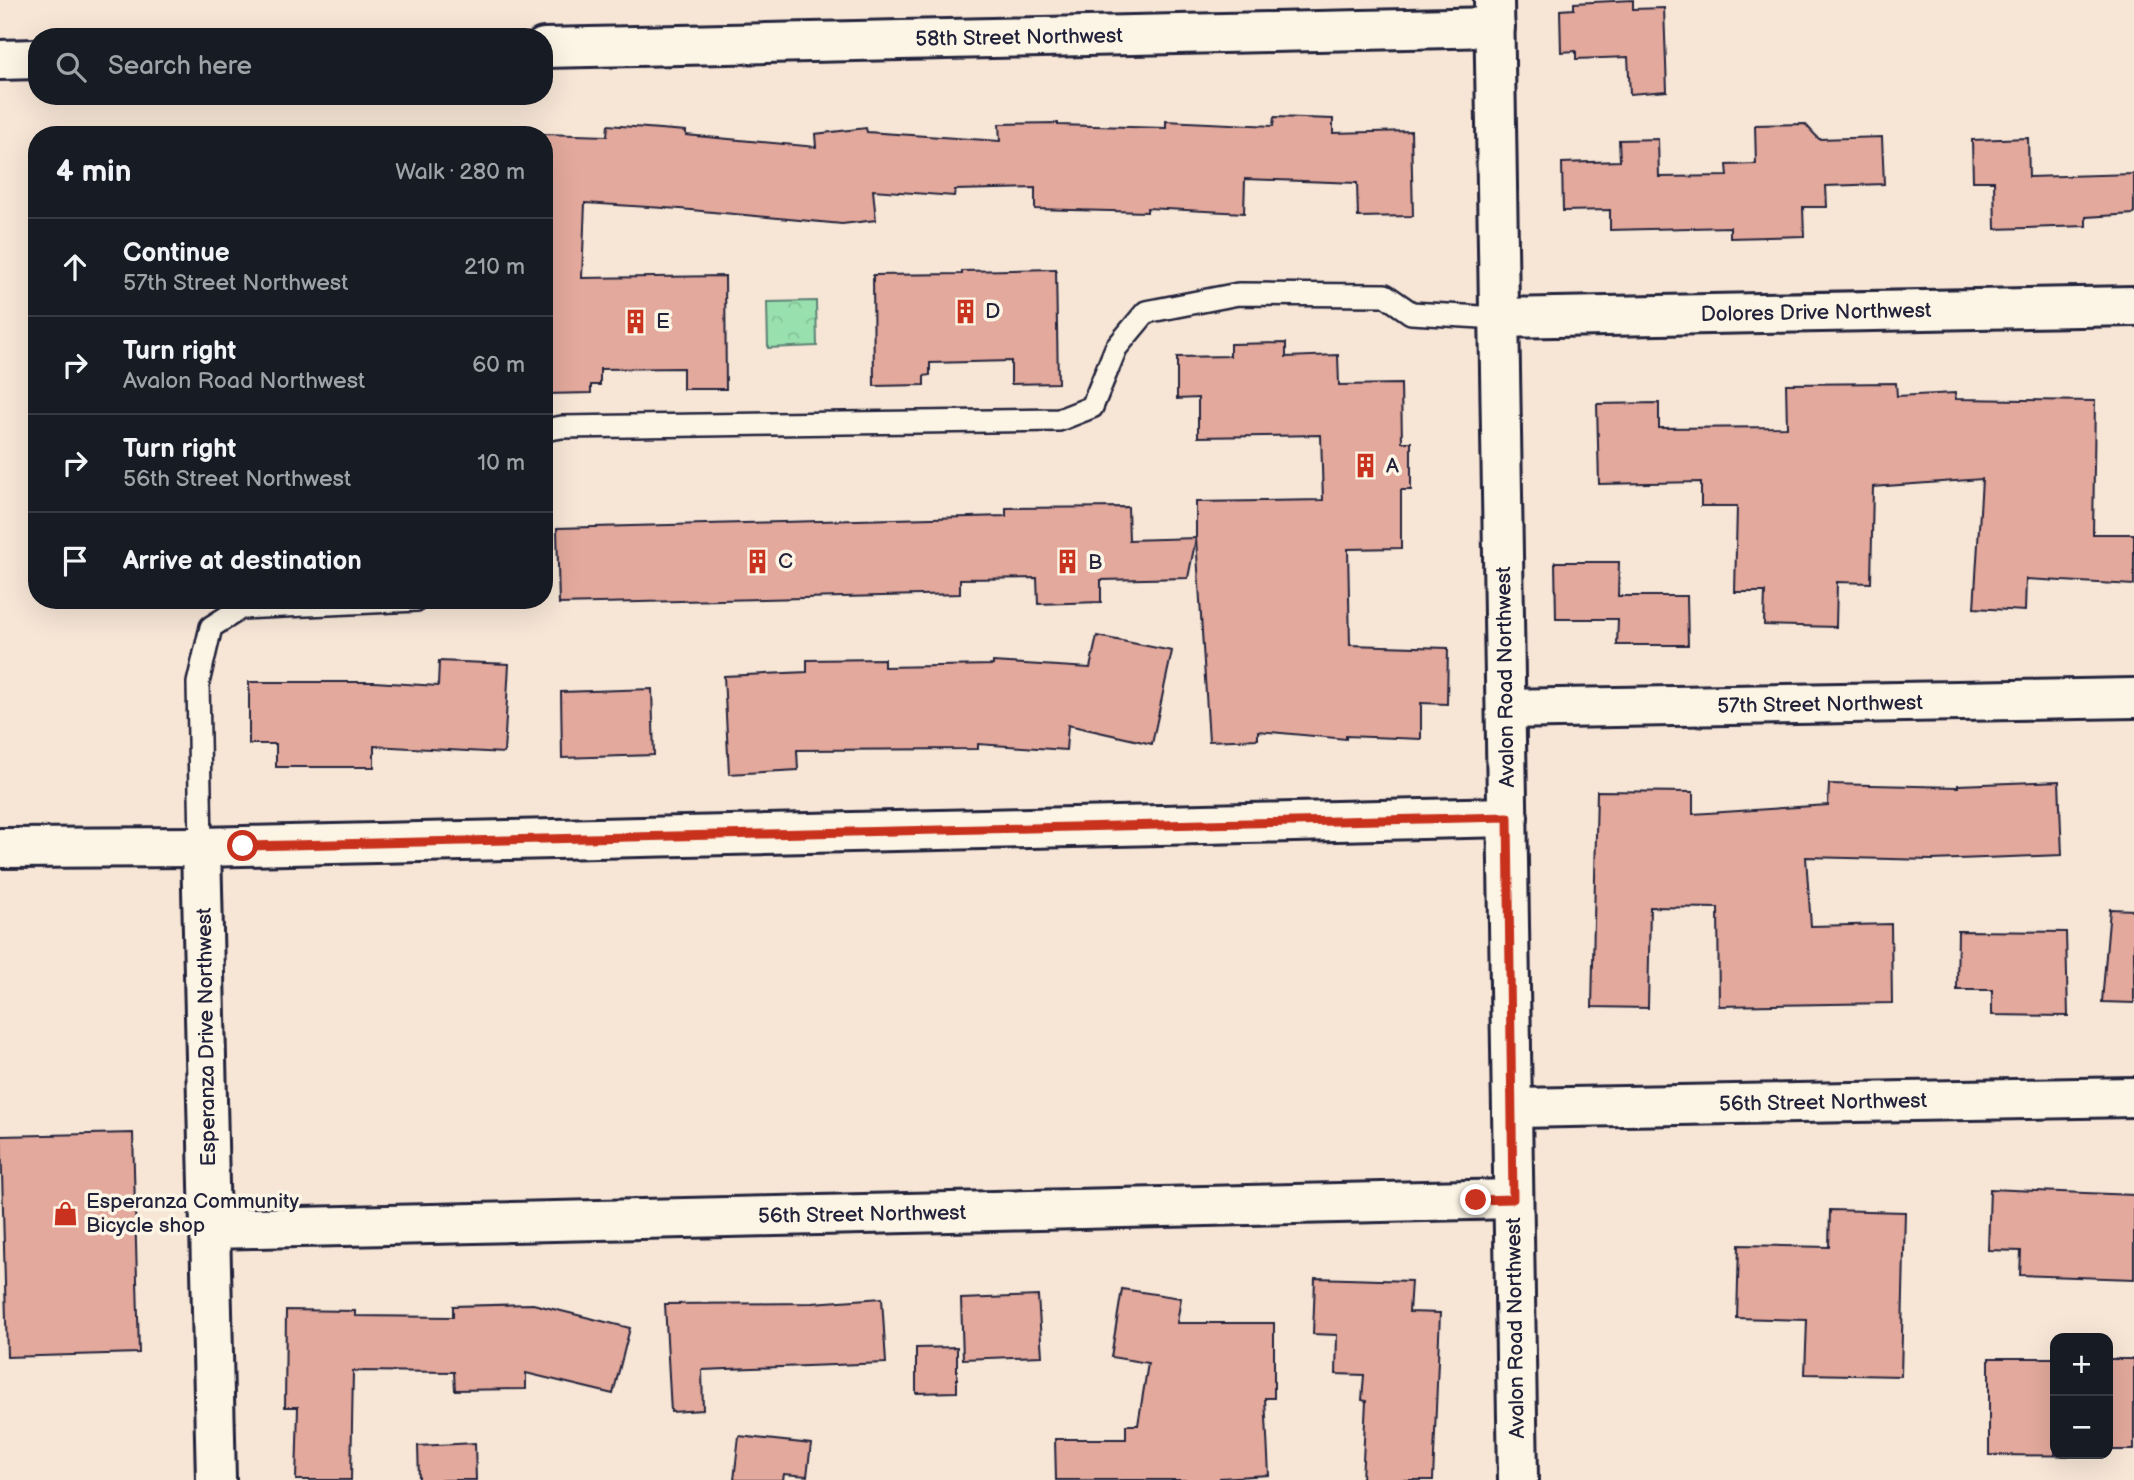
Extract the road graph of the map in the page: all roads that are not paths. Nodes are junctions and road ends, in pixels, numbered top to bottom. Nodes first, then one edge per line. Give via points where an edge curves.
1 (1494, 13) edge
2 (553, 48) edge
3 (28, 59) edge
4 (0, 60) edge
5 (2134, 306) edge
6 (1499, 318) junction
7 (553, 428) edge
8 (239, 609) edge
9 (2134, 698) edge
10 (1506, 709) junction
11 (1508, 817) junction
12 (201, 847) junction
13 (0, 848) edge
14 (2134, 1097) edge
15 (1512, 1108) junction
16 (1513, 1199) junction
17 (210, 1229) junction
18 (216, 1480) edge
19 (1518, 1480) edge

1 - 2 street, 58th Street Northwest
1 - 6 street, Avalon Road Northwest
3 - 4 street
5 - 6 street, Dolores Drive Northwest
6 - 7 lane via 1411,313 1385,295 1238,294 1146,312 1116,348 1092,407 1059,419
6 - 10 street, Avalon Road Northwest
8 - 12 lane via 211,627 198,684
9 - 10 street, 57th Street Northwest
10 - 11 street, Avalon Road Northwest
11 - 12 street
11 - 15 street, Avalon Road Northwest
12 - 13 street
12 - 17 street, Esperanza Drive Northwest
14 - 15 street, 56th Street Northwest
15 - 16 street, Avalon Road Northwest
16 - 17 street, 56th Street Northwest
16 - 19 street, Avalon Road Northwest
17 - 18 street, Esperanza Drive Northwest

